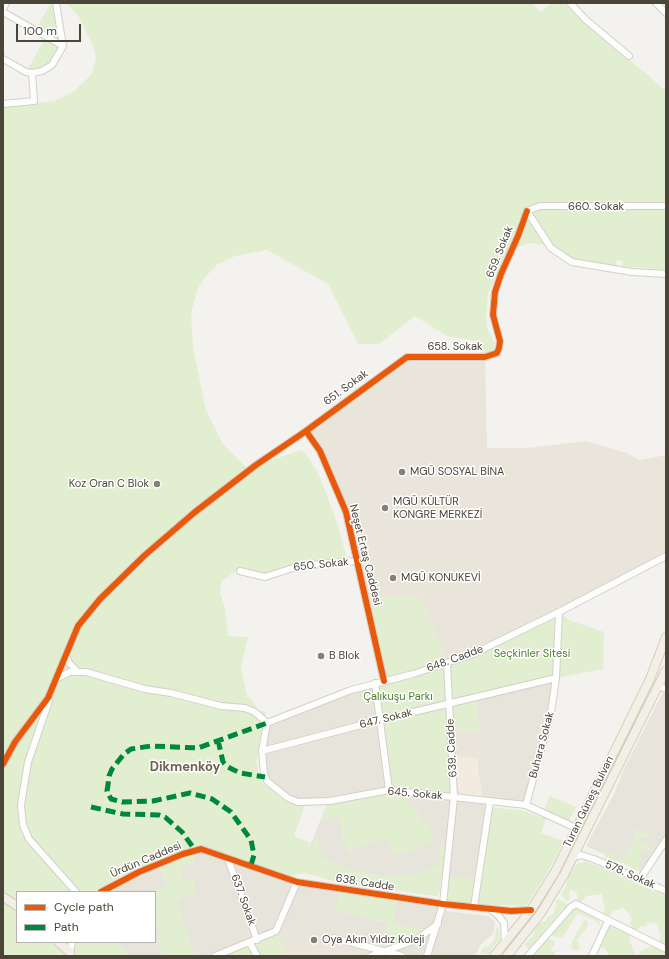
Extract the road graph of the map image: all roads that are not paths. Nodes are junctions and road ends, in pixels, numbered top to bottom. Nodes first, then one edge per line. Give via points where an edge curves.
1 (6, 3) edge
2 (56, 3) edge
3 (570, 3) edge
4 (660, 4) edge
5 (3, 8) edge
6 (3, 12) edge
7 (666, 13) edge
8 (63, 46) junction
9 (629, 56) dead end
10 (3, 59) edge
11 (32, 73) junction
12 (3, 104) edge
13 (666, 206) edge
14 (527, 211) junction
15 (666, 274) edge
16 (495, 325) joint
17 (407, 357) joint
18 (306, 431) junction
19 (666, 555) edge
20 (357, 561) junction
21 (240, 571) dead end
22 (559, 612) junction
23 (666, 637) edge
24 (666, 650) edge
25 (66, 654) junction
26 (447, 662) junction
27 (666, 670) edge
28 (77, 671) junction
29 (556, 678) junction
30 (56, 679) junction
31 (650, 679) junction
32 (384, 681) junction
33 (375, 683) junction
34 (662, 687) edge
35 (450, 705) junction
36 (380, 720) junction
37 (267, 723) junction
38 (262, 751) junction
39 (3, 764) edge
40 (389, 790) junction
41 (454, 797) junction
42 (490, 801) junction
43 (526, 805) junction
44 (576, 828) junction
45 (666, 840) edge
46 (579, 845) junction
47 (201, 849) joint
48 (573, 857) junction
49 (594, 858) junction
50 (228, 859) junction
51 (640, 879) junction
52 (297, 882) junction
53 (75, 891) edge
54 (102, 891) edge
55 (666, 891) edge
56 (3, 897) edge
57 (443, 904) junction
58 (16, 905) edge
59 (474, 907) junction
60 (490, 909) junction
61 (531, 910) junction
62 (608, 921) junction
63 (438, 924) junction
64 (334, 938) dead end
65 (258, 940) junction
66 (59, 943) edge
67 (72, 943) edge
68 (250, 943) junction
69 (505, 943) junction
70 (666, 949) edge
71 (387, 951) junction
72 (70, 954) edge
73 (215, 956) edge
74 (256, 956) edge
75 (371, 956) edge
76 (402, 956) edge
77 (427, 956) edge
78 (494, 956) edge
79 (507, 956) edge
80 (528, 956) edge
81 (592, 956) edge

1 - 5 street
2 - 8 street
3 - 9 street
4 - 7 street
6 - 8 street
8 - 11 street via 52,64 42,71
10 - 11 street
11 - 12 street via 34,101
13 - 14 street, 660. Sokak via 540,206
14 - 15 street via 551,248 572,262 632,272
14 - 16 street, 659. Sokak via 495,292
16 - 17 street, 658. Sokak via 500,348 492,356
17 - 18 street, 651. Sokak
18 - 20 street, Neşet Ertaş Caddesi via 313,438 340,497
18 - 25 street, 651. Sokak via 256,465 145,555 87,613 78,626
19 - 22 street, 648. Cadde
20 - 21 street, 650. Sokak via 299,566 265,576
20 - 32 street, Neşet Ertaş Caddesi
22 - 26 street, 648. Cadde via 473,654
22 - 29 street, Buhara Sokak
23 - 31 main road, Turan Güneş Bulvarı
24 - 31 main road
25 - 28 street via 69,663
25 - 30 street, 651. Sokak
26 - 32 street, 648. Cadde
26 - 35 street, 639. Cadde
27 - 34 main road, Turan Güneş Bulvarı
28 - 30 street via 66,673
28 - 37 street via 221,706 245,708 255,712
29 - 35 street, 647. Sokak
29 - 43 street, Buhara Sokak via 548,730
30 - 39 street via 48,698 15,742
30 - 53 street via 28,762 21,806 23,825 29,839
31 - 44 main road, Turan Güneş Bulvarı
32 - 33 street, 648. Cadde
33 - 36 street
33 - 37 street, 648. Cadde
34 - 46 main road, Turan Güneş Bulvarı
35 - 36 street, 647. Sokak
35 - 41 street, 639. Cadde
36 - 38 street, 647. Sokak
36 - 40 street
37 - 38 street, 645. Sokak
38 - 40 street, 645. Sokak via 262,768 267,781 288,798 298,802 330,801
40 - 41 street, 645. Sokak
41 - 42 street, 645. Sokak
41 - 57 street, 639. Cadde
42 - 43 street, 645. Sokak
42 - 59 street
43 - 44 street, 645. Sokak
44 - 61 main road, Turan Güneş Bulvarı via 555,872
45 - 51 street
46 - 48 main road, Turan Güneş Bulvarı
46 - 49 street via 583,852
47 - 50 street, 638. Cadde
47 - 54 street, Ürdün Caddesi via 139,872
48 - 49 street via 581,855
48 - 79 main road, Turan Güneş Bulvarı via 541,913
49 - 51 street, 578. Sokak
50 - 52 street, 638. Cadde
50 - 65 street, 637. Sokak
51 - 55 street, 578. Sokak
52 - 57 street, 638. Cadde
52 - 65 street via 278,929
56 - 58 main road
57 - 59 street, 638. Cadde
57 - 63 street, 639. Cadde
59 - 60 street, 638. Cadde
60 - 61 street, 638. Cadde
60 - 69 street via 504,923
61 - 69 main road, Turan Güneş Bulvarı
62 - 70 street
62 - 80 street via 582,906 573,905
62 - 81 street
63 - 71 street via 420,937
63 - 77 street, 639. Cadde
64 - 71 street
65 - 68 street
66 - 72 main road
67 - 72 street
68 - 73 street
68 - 74 street, 637. Sokak
69 - 78 main road, Turan Güneş Bulvarı
71 - 75 street
71 - 76 street

